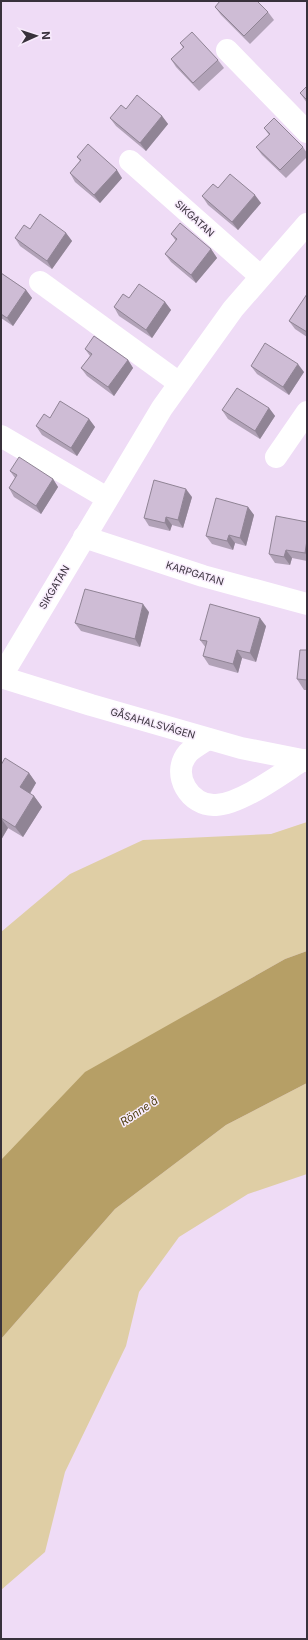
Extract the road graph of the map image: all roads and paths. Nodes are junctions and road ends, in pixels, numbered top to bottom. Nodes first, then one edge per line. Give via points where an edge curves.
1 (227, 50) dead end
2 (307, 132) edge
3 (130, 161) dead end
4 (304, 234) edge
5 (260, 276) junction
6 (40, 282) dead end
7 (179, 383) junction
8 (307, 412) edge
9 (1, 436) edge
10 (276, 457) dead end
11 (107, 498) junction
12 (84, 537) junction
13 (307, 604) edge
14 (1, 677) edge
15 (208, 739) junction
16 (305, 760) edge

1 - 2 street
3 - 5 street, SIKGATAN
4 - 5 street, SIKGATAN
5 - 7 street, SIKGATAN
6 - 7 street
7 - 11 street, SIKGATAN
8 - 10 street
9 - 11 street
11 - 12 street, SIKGATAN
12 - 13 street, KARPGATAN via 203,576
12 - 14 street, SIKGATAN
14 - 15 street, GÅSAHALSVÄGEN
15 - 16 street, GÅSAHALSVÄGEN
15 - 16 street via 188,753 183,763 182,775 185,789 191,795 215,806 244,796

